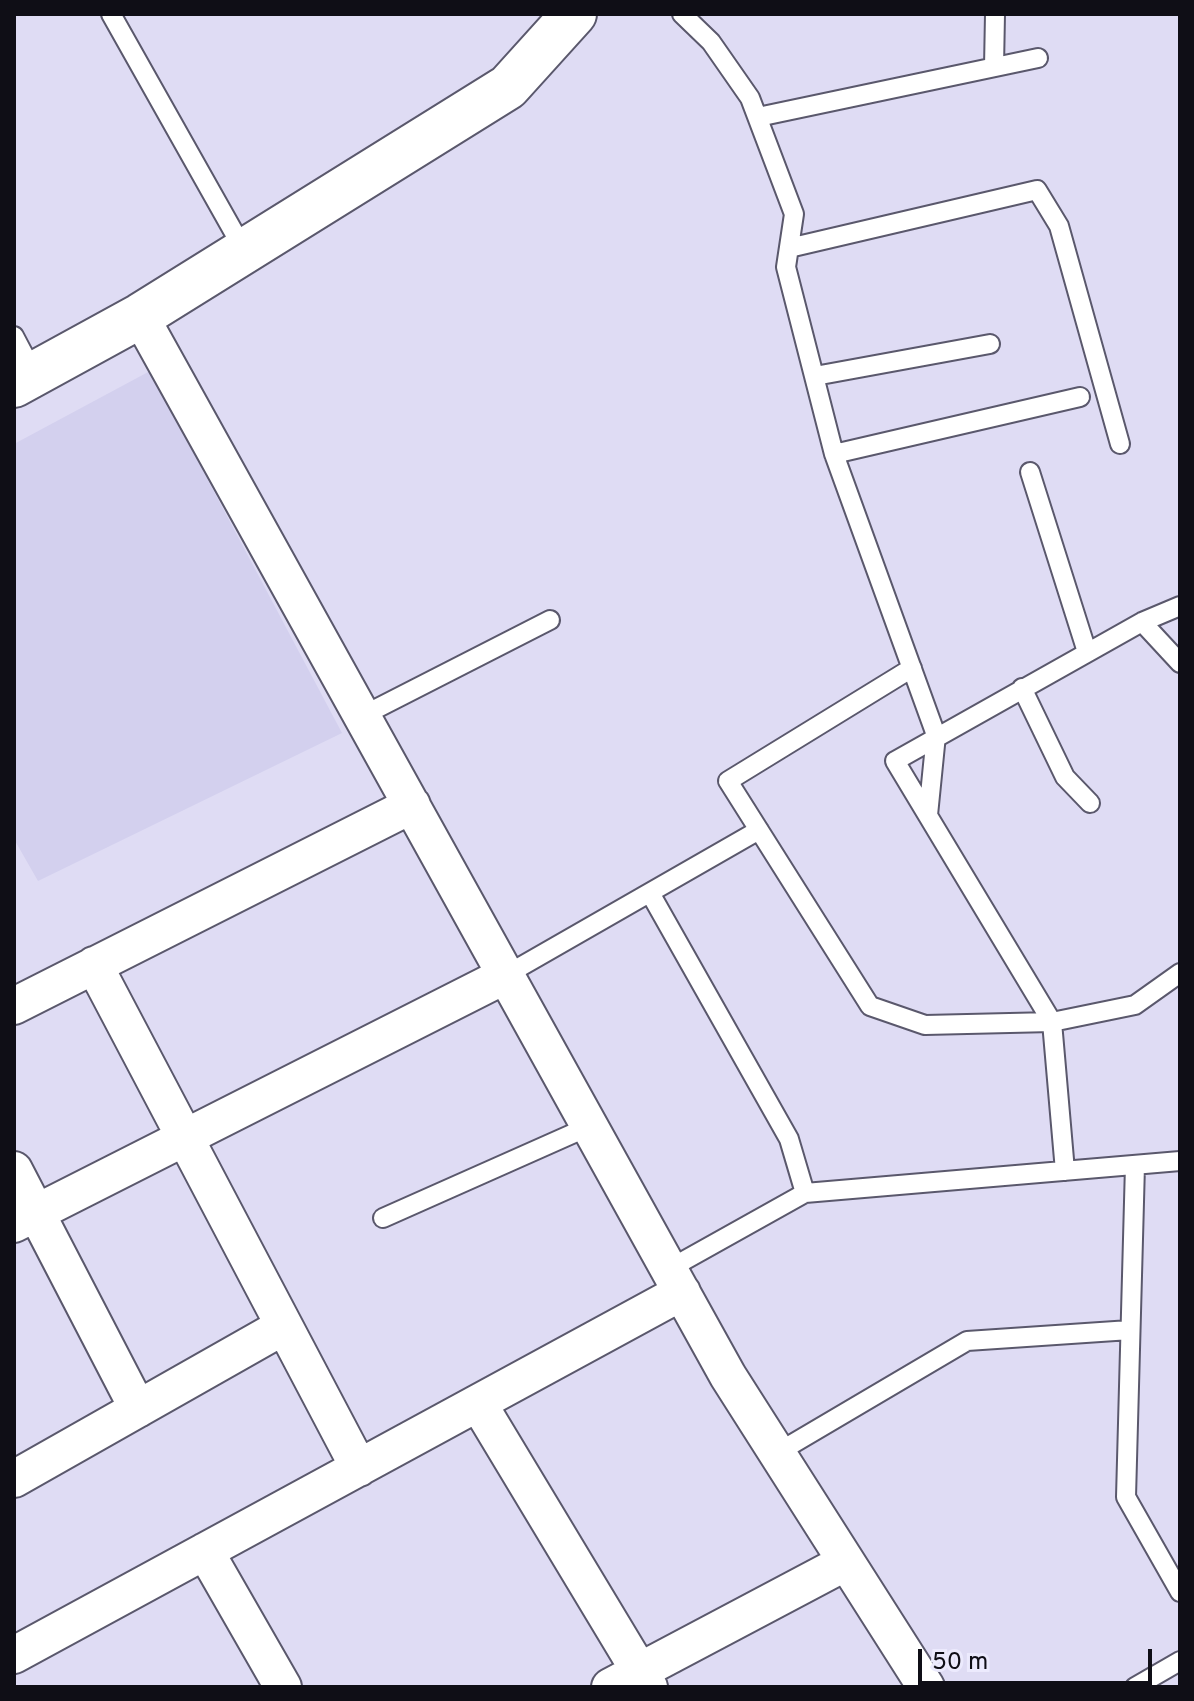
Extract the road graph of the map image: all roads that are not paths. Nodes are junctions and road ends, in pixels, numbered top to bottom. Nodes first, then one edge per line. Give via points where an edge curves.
1 (111, 14) edge
2 (574, 14) edge
3 (682, 14) edge
4 (995, 14) edge
5 (1038, 58) dead end
6 (994, 67) junction
7 (758, 117) junction
8 (789, 248) junction
9 (245, 252) junction
10 (140, 316) junction
11 (14, 336) edge
12 (990, 344) dead end
13 (815, 376) junction
14 (24, 380) edge
15 (1080, 397) dead end
16 (1120, 444) dead end
17 (834, 454) junction
18 (1030, 472) dead end
19 (1180, 606) edge
20 (550, 620) dead end
21 (1142, 622) junction
22 (1087, 652) junction
23 (1180, 663) edge
24 (912, 668) junction
25 (1022, 688) junction
26 (362, 716) junction
27 (936, 735) junction
28 (1090, 803) dead end
29 (412, 805) junction
30 (928, 815) junction
31 (759, 830) junction
32 (650, 893) junction
33 (94, 965) junction
34 (1180, 973) edge
35 (506, 975) junction
36 (14, 1006) edge
37 (1052, 1022) junction
38 (590, 1126) junction
39 (184, 1138) junction
40 (1180, 1161) edge
41 (1135, 1165) junction
42 (14, 1170) edge
43 (1065, 1171) junction
44 (805, 1193) junction
45 (25, 1218) edge
46 (383, 1218) dead end
47 (676, 1280) junction
48 (284, 1326) junction
49 (1130, 1330) junction
50 (478, 1403) junction
51 (138, 1409) junction
52 (777, 1453) junction
53 (359, 1468) junction
54 (14, 1479) edge
55 (205, 1551) junction
56 (846, 1562) junction
57 (1180, 1592) edge
58 (14, 1655) edge
59 (1180, 1661) edge
60 (632, 1681) edge
61 (283, 1687) edge
62 (926, 1687) edge
63 (1135, 1687) edge

1 - 9 lane
2 - 9 street via 508,87
3 - 7 lane via 711,42
4 - 6 lane
5 - 6 lane
6 - 7 lane
7 - 8 lane via 794,214
8 - 13 lane via 786,267
8 - 16 lane via 1037,190 1059,226
9 - 10 street
10 - 14 street
10 - 26 street
11 - 14 lane
12 - 13 lane
13 - 17 lane
15 - 17 lane
17 - 24 lane
18 - 22 lane
19 - 21 lane
20 - 26 lane
21 - 22 lane
21 - 23 lane
22 - 25 lane
24 - 27 lane
24 - 31 lane via 728,781
25 - 27 lane
25 - 28 lane via 1065,777
26 - 29 street
27 - 30 lane
27 - 30 lane via 895,761
29 - 33 street
29 - 35 street
30 - 37 lane
31 - 32 lane
31 - 37 lane via 870,1006 925,1025
32 - 35 lane
32 - 44 lane via 789,1139
33 - 36 street
33 - 39 street
34 - 37 lane via 1135,1005
35 - 38 street
35 - 39 street
37 - 43 lane
38 - 46 lane
38 - 47 street
39 - 45 street
39 - 48 street
40 - 41 lane
41 - 43 lane
41 - 49 lane
42 - 45 street
43 - 44 lane
44 - 47 lane
45 - 51 street
47 - 50 street
47 - 52 street
48 - 51 street
48 - 53 street
49 - 52 lane via 967,1341
49 - 57 lane via 1126,1497
50 - 53 street
50 - 60 street
51 - 54 street
52 - 56 street
53 - 55 street
55 - 58 street
55 - 61 street
56 - 60 street
56 - 62 street
59 - 63 lane

